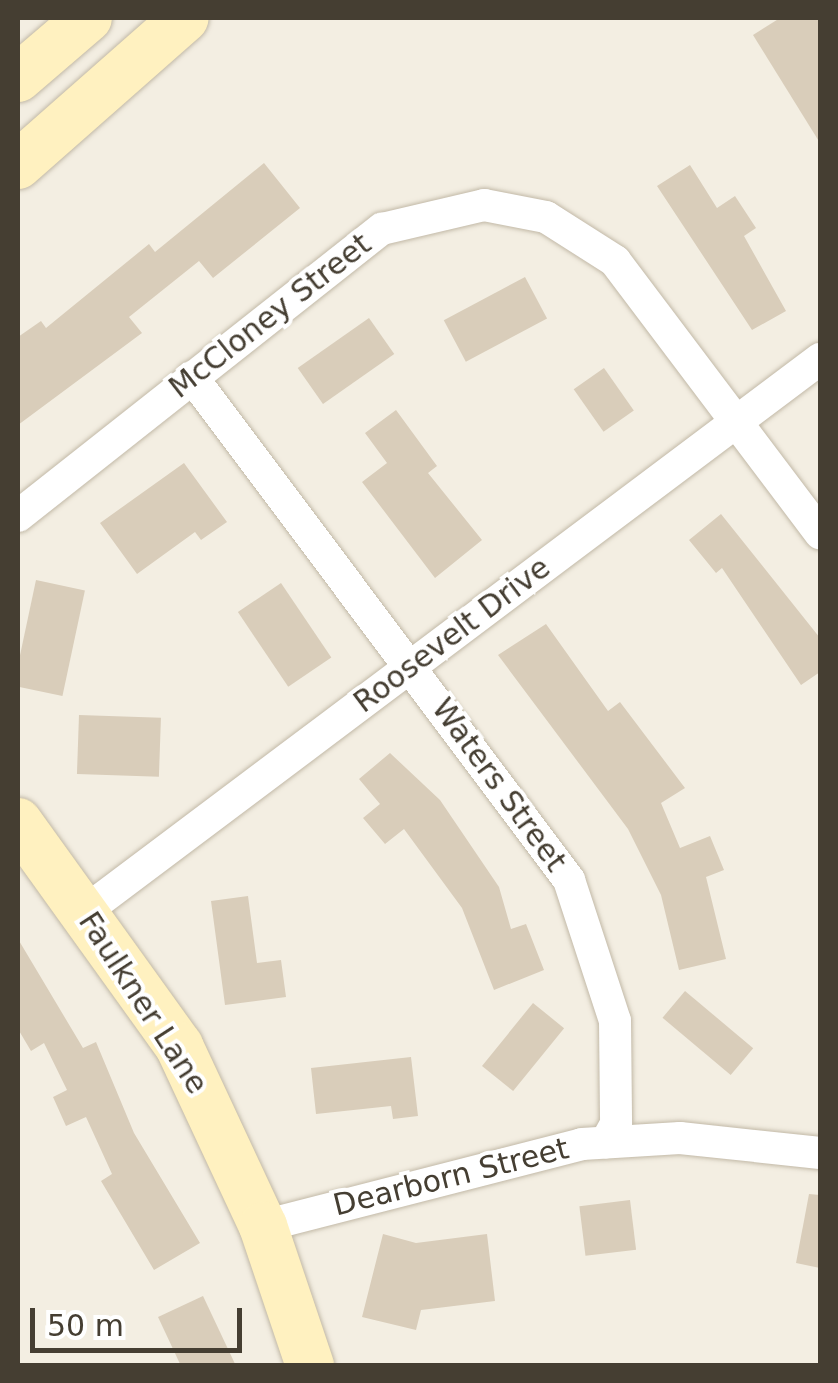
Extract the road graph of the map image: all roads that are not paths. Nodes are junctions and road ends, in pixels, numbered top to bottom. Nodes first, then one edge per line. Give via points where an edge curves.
1 (88, 18) edge
2 (186, 18) edge
3 (18, 78) edge
4 (18, 165) edge
5 (820, 359) edge
6 (192, 377) junction
7 (736, 422) junction
8 (18, 516) edge
9 (820, 533) edge
10 (412, 665) junction
11 (18, 822) edge
12 (84, 912) junction
13 (606, 1142) junction
14 (820, 1154) edge
15 (263, 1226) junction
16 (310, 1366) edge

1 - 3 street
2 - 4 street
5 - 7 street, Roosevelt Drive
6 - 7 street, McCloney Street via 368,238 447,207 515,209 583,236 615,261
6 - 8 street, McCloney Street
6 - 10 street, Waters Street
7 - 9 street, McCloney Street
7 - 10 street, Roosevelt Drive
10 - 12 street, Roosevelt Drive
10 - 13 street, Waters Street via 538,830 594,934 618,1058 616,1124
11 - 12 street, Faulkner Lane
12 - 15 street, Faulkner Lane via 178,1046
13 - 14 street, Dearborn Street via 680,1138
13 - 15 street, Dearborn Street via 522,1155
15 - 16 street, Faulkner Lane

